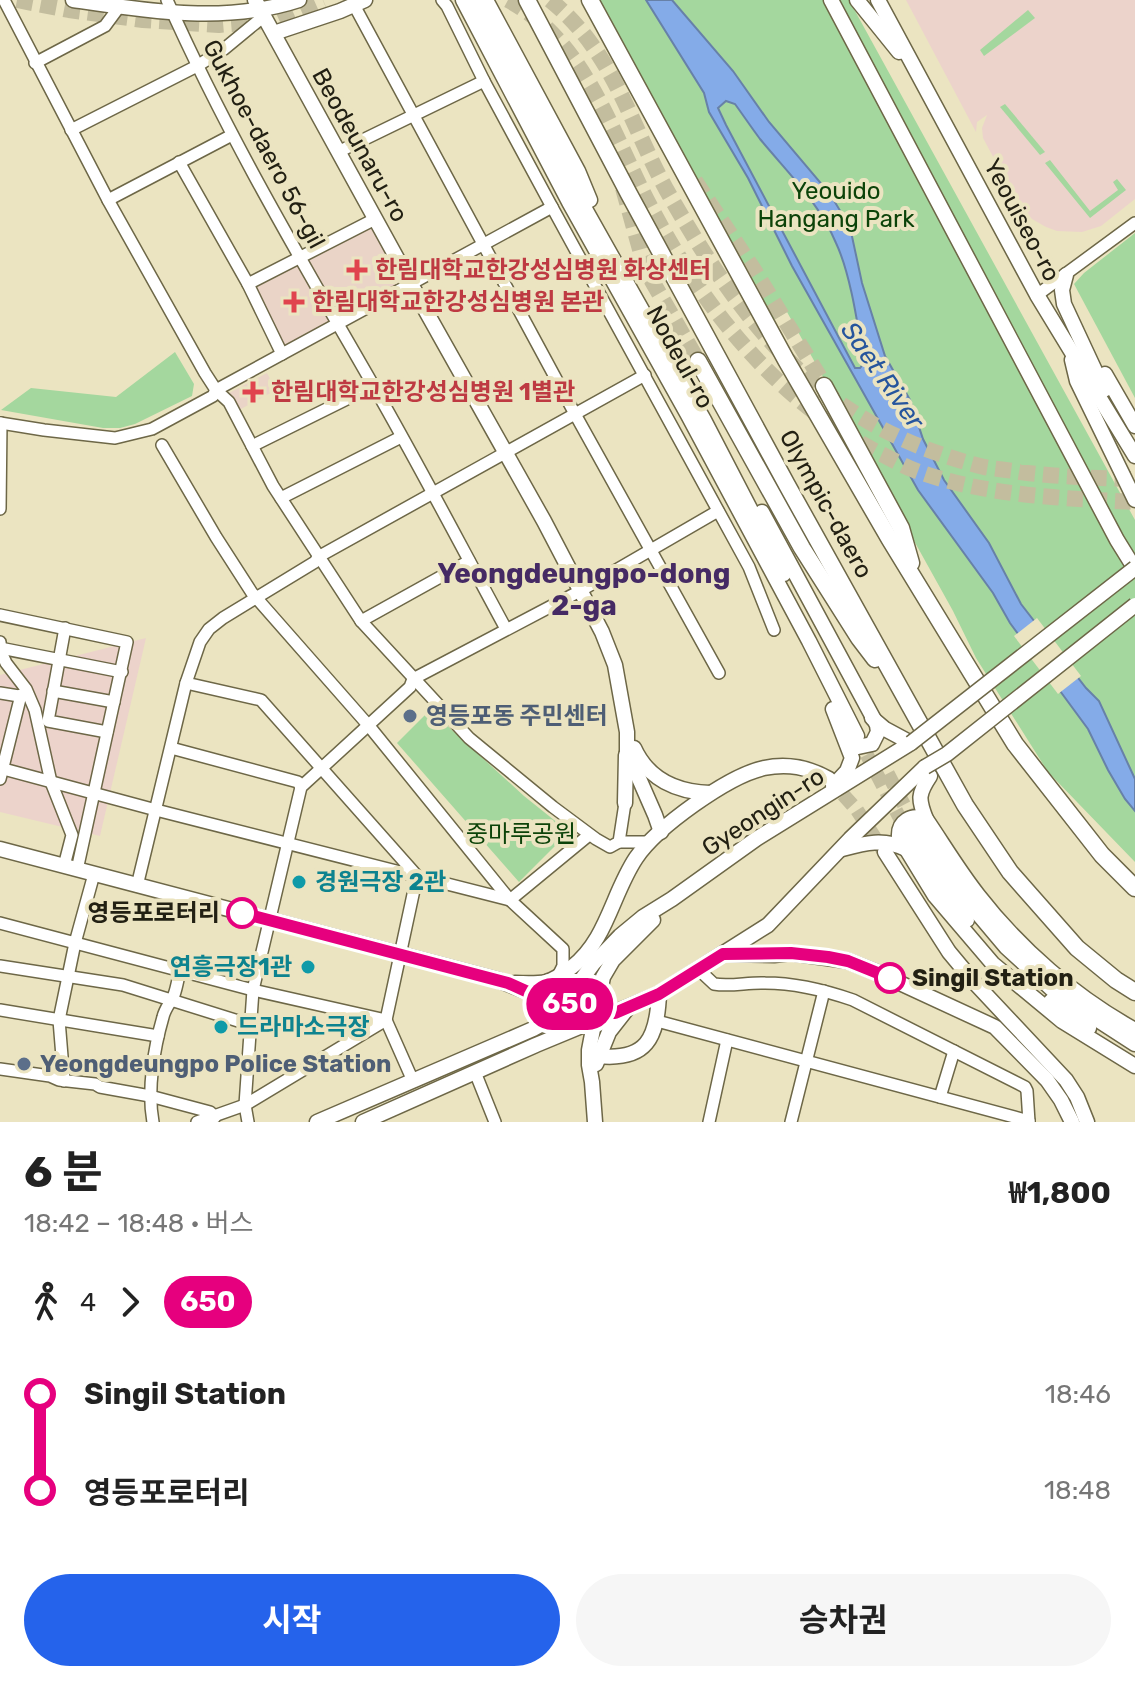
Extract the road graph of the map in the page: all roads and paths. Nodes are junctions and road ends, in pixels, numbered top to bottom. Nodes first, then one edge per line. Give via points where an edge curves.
1 (4, 0) edge
2 (73, 0) edge
3 (299, 0) edge
4 (442, 0) edge
5 (452, 0) edge
6 (463, 0) edge
7 (475, 0) edge
8 (486, 0) edge
9 (527, 0) edge
10 (590, 0) edge
11 (831, 0) edge
12 (857, 0) edge
13 (878, 0) edge
14 (359, 2) edge
15 (170, 6) edge
16 (119, 7) junction
17 (260, 8) edge
18 (274, 33) junction
19 (35, 63) junction
20 (197, 66) junction
21 (922, 80) junction
22 (484, 81) junction
23 (414, 116) junction
24 (71, 130) junction
25 (232, 135) junction
26 (338, 152) junction
27 (179, 162) junction
28 (108, 200) junction
29 (552, 207) junction
30 (375, 219) junction
31 (1135, 223) edge
32 (583, 229) junction
33 (482, 244) junction
34 (613, 256) junction
35 (299, 258) junction
36 (1066, 275) junction
37 (410, 283) junction
38 (248, 284) junction
39 (1037, 295) junction
40 (1064, 304) junction
41 (337, 324) junction
42 (1069, 348) junction
43 (282, 354) junction
44 (698, 361) tunnel mouth
45 (645, 375) junction
46 (373, 386) junction
47 (824, 386) tunnel mouth
48 (216, 390) junction
49 (575, 414) junction
50 (0, 423) edge
51 (1135, 426) edge
52 (401, 437) junction
53 (162, 445) dead end
54 (252, 446) junction
55 (507, 452) junction
56 (1134, 454) edge
57 (0, 487) edge
58 (432, 494) junction
59 (281, 498) junction
60 (1135, 500) edge
61 (0, 509) edge
62 (718, 511) junction
63 (649, 550) junction
64 (318, 557) junction
65 (469, 561) junction
66 (1135, 568) edge
67 (915, 580) junction
68 (580, 591) junction
69 (255, 597) junction
70 (1134, 605) edge
71 (0, 615) edge
72 (361, 621) junction
73 (65, 628) junction
74 (506, 629) junction
75 (774, 630) dead end
76 (0, 642) edge
77 (0, 648) edge
78 (59, 660) junction
79 (122, 672) junction
80 (719, 673) dead end
81 (413, 679) junction
82 (186, 683) junction
83 (53, 691) junction
84 (0, 693) edge
85 (24, 695) junction
86 (903, 695) junction
87 (114, 702) junction
88 (369, 726) junction
89 (860, 731) junction
90 (107, 732) junction
91 (627, 732) junction
92 (911, 743) junction
93 (171, 748) junction
94 (627, 751) junction
95 (322, 768) junction
96 (1, 772) edge
97 (928, 772) junction
98 (829, 779) tunnel mouth
99 (51, 782) junction
100 (301, 787) junction
101 (94, 793) junction
102 (711, 793) junction
103 (649, 800) junction
104 (817, 802) junction
105 (625, 803) junction
106 (156, 810) junction
107 (914, 823) junction
108 (589, 835) junction
109 (655, 837) junction
110 (619, 842) junction
111 (287, 843) junction
112 (0, 849) edge
113 (841, 849) junction
114 (906, 849) junction
115 (885, 852) tunnel mouth
116 (70, 868) junction
117 (94, 874) junction
118 (417, 876) junction
119 (137, 886) junction
120 (1135, 888) edge
121 (672, 899) junction
122 (510, 900) junction
123 (269, 920) junction
124 (0, 923) edge
125 (768, 925) junction
126 (75, 943) junction
127 (563, 949) junction
128 (591, 949) junction
129 (788, 953) junction
130 (723, 954) junction
131 (399, 955) junction
132 (593, 964) junction
133 (0, 966) edge
134 (698, 969) junction
135 (180, 971) junction
136 (68, 976) junction
137 (548, 981) junction
138 (508, 983) junction
139 (253, 990) junction
140 (824, 991) junction
141 (1135, 992) edge
142 (659, 994) junction
143 (171, 1000) junction
144 (565, 1002) junction
145 (0, 1010) edge
146 (621, 1011) junction
147 (596, 1016) junction
148 (59, 1020) junction
149 (386, 1020) junction
150 (657, 1021) junction
151 (251, 1025) junction
152 (995, 1027) junction
153 (1135, 1030) edge
154 (158, 1036) junction
155 (553, 1038) junction
156 (727, 1040) junction
157 (1135, 1044) edge
158 (1038, 1049) junction
159 (954, 1051) junction
160 (594, 1056) junction
161 (1135, 1058) edge
162 (806, 1061) junction
163 (1135, 1066) edge
164 (0, 1069) edge
165 (475, 1072) junction
166 (64, 1081) junction
167 (413, 1081) junction
168 (150, 1096) junction
169 (940, 1097) junction
170 (245, 1105) junction
171 (215, 1117) junction
172 (1081, 1119) edge
173 (153, 1122) edge
174 (197, 1122) edge
175 (248, 1122) edge
176 (317, 1122) edge
177 (363, 1122) edge
178 (495, 1122) edge
179 (595, 1122) edge
180 (709, 1122) edge
181 (791, 1122) edge
182 (1029, 1122) edge
183 (1096, 1122) edge

1 - 19 street
2 - 16 main road
3 - 17 main road
4 - 22 street
5 - 32 main road via 548,184
6 - 32 main road, Nodeul-ro
7 - 34 main road, Nodeul-ro
8 - 34 main road via 578,171
9 - 86 highway, Olympic-daero
10 - 67 highway, Olympic-daero via 779,348
11 - 66 main road
12 - 21 main road
13 - 21 main road, Yeouiseo-ro
14 - 18 main road
14 - 23 street
15 - 16 main road
15 - 17 main road via 242,12
15 - 20 street, Gukhoe-daero 56-gil
16 - 19 street via 105,26
17 - 18 main road, Beodeunaru-ro
17 - 20 street via 224,49
18 - 26 main road, Beodeunaru-ro
19 - 24 street
20 - 24 street
20 - 25 street, Gukhoe-daero 56-gil
21 - 39 main road, Yeouiseo-ro
22 - 23 street
22 - 29 street
23 - 26 street
23 - 33 street
24 - 28 street
25 - 27 street
25 - 35 street, Gukhoe-daero 56-gil
26 - 30 main road, Beodeunaru-ro
27 - 28 street
27 - 38 street
28 - 48 street
29 - 33 street
29 - 45 street
30 - 35 street
30 - 37 main road, Beodeunaru-ro
31 - 36 street
32 - 89 main road, Nodeul-ro via 688,415 838,718
33 - 37 street
33 - 49 street
34 - 89 main road, Nodeul-ro via 704,420
35 - 38 street
35 - 41 street, Gukhoe-daero 56-gil
36 - 39 street
36 - 40 main road
37 - 41 street
37 - 55 main road, Beodeunaru-ro
38 - 43 street
39 - 42 main road, Yeouiseo-ro
40 - 51 main road
40 - 56 main road
41 - 43 street
41 - 46 street, Gukhoe-daero 56-gil
42 - 56 main road, Yeouiseo-ro
42 - 60 main road via 1077,381
43 - 48 street
44 - 86 highway via 802,548
45 - 49 street
45 - 62 street
46 - 52 street, Gukhoe-daero 56-gil
46 - 54 street
47 - 67 highway via 901,528
48 - 50 street via 152,429 115,438
48 - 54 street via 229,402
49 - 55 street
49 - 63 street
50 - 57 street
52 - 58 street, Gukhoe-daero 56-gil
52 - 59 street
53 - 69 street
54 - 59 street
55 - 58 street
55 - 68 main road, Beodeunaru-ro
57 - 61 street
58 - 64 street
58 - 65 street, Gukhoe-daero 56-gil
59 - 64 street
62 - 63 street
62 - 75 street
63 - 68 street
63 - 80 street
64 - 69 street
64 - 72 street
65 - 72 street
65 - 74 street, Gukhoe-daero 56-gil
66 - 92 main road, Gyeongin-ro, bridge
67 - 120 highway, Olympic-daero via 1015,744 1102,855
68 - 74 street
68 - 91 main road, Beodeunaru-ro via 615,665
69 - 82 street via 209,629
69 - 88 street
70 - 97 main road, bridge
71 - 73 street
72 - 81 street
73 - 78 street
73 - 79 street via 127,642
74 - 81 street
76 - 77 street
77 - 78 street
77 - 85 street via 26,689
78 - 79 street
78 - 83 street
79 - 87 street
81 - 88 street
81 - 108 street via 469,738
82 - 93 street
82 - 95 street via 261,700
83 - 87 street
83 - 90 street via 48,721
84 - 85 street
85 - 96 street
85 - 99 street via 35,710
86 - 141 highway, Olympic-daero via 1010,872 1077,948
87 - 90 street
88 - 95 street
88 - 122 street
89 - 92 main road via 885,729
89 - 104 main road via 847,771
90 - 101 street
91 - 94 main road, Beodeunaru-ro
91 - 102 main road via 638,757 661,781 693,793
92 - 104 main road, Gyeongin-ro
93 - 100 street
93 - 106 street
94 - 103 main road, Beodeunaru-ro
94 - 105 main road
95 - 100 street
95 - 118 street
96 - 99 street
97 - 107 main road
97 - 113 main road via 881,808
98 - 102 main road via 798,766 766,767
99 - 101 street
99 - 116 street via 72,835
100 - 111 street
101 - 106 street
101 - 116 street
102 - 109 main road
103 - 105 main road via 639,794
103 - 109 main road, Beodeunaru-ro
104 - 121 main road, Gyeongin-ro
105 - 110 street
106 - 111 street
106 - 119 street
107 - 114 main road via 913,817 898,829
107 - 153 main road via 1013,935 1070,988
107 - 157 main road via 958,890 1006,947 1056,993
107 - 161 main road via 947,894 998,956 1045,996
108 - 110 street via 610,847
108 - 122 street
109 - 110 street
109 - 128 main road via 620,885
111 - 118 street
111 - 123 street
112 - 116 main road
113 - 114 main road via 881,842
113 - 125 main road
114 - 163 main road via 935,896 993,964 1062,1021
115 - 158 main road via 949,952
116 - 117 main road
117 - 119 main road
117 - 126 street
118 - 122 street
118 - 131 street
119 - 123 main road
121 - 132 main road, Gyeongin-ro via 643,917
121 - 147 main road via 608,968
122 - 127 street
123 - 131 main road
123 - 139 street
124 - 126 street
125 - 129 main road via 770,946
125 - 130 main road
126 - 135 street
126 - 136 street
127 - 128 street
127 - 137 street via 563,966
128 - 137 main road
129 - 130 main road
129 - 152 main road via 848,961
130 - 134 main road
131 - 138 main road
131 - 149 street
132 - 137 main road via 571,978
132 - 144 main road, Gyeongin-ro
133 - 136 street
134 - 140 street via 714,984 797,985
134 - 142 main road
135 - 139 street
135 - 143 street
136 - 143 street
136 - 148 street
137 - 138 main road
138 - 144 main road
139 - 149 street
139 - 151 street
140 - 159 street
140 - 162 street
142 - 146 main road
142 - 150 main road
143 - 151 street
143 - 154 street
144 - 147 main road
144 - 167 main road, Gyeongin-ro via 553,1018 533,1029
145 - 148 street
146 - 147 main road
146 - 160 main road
147 - 155 main road
147 - 160 main road
148 - 154 street
148 - 166 street
149 - 167 street
149 - 170 street
150 - 156 street
150 - 160 main road via 635,1053
151 - 170 street
152 - 158 main road
152 - 172 main road
154 - 168 street
155 - 160 main road via 577,1042
155 - 165 main road
156 - 162 street
156 - 180 street
158 - 172 main road via 1066,1080
159 - 169 street
159 - 182 street via 1025,1087
160 - 179 main road
162 - 169 street
162 - 181 street
164 - 166 street
165 - 177 main road
165 - 178 street
166 - 168 street
167 - 176 main road, Gyeongin-ro
168 - 171 street
168 - 173 street
169 - 182 street
170 - 171 street
170 - 175 street
171 - 174 street
172 - 183 main road

